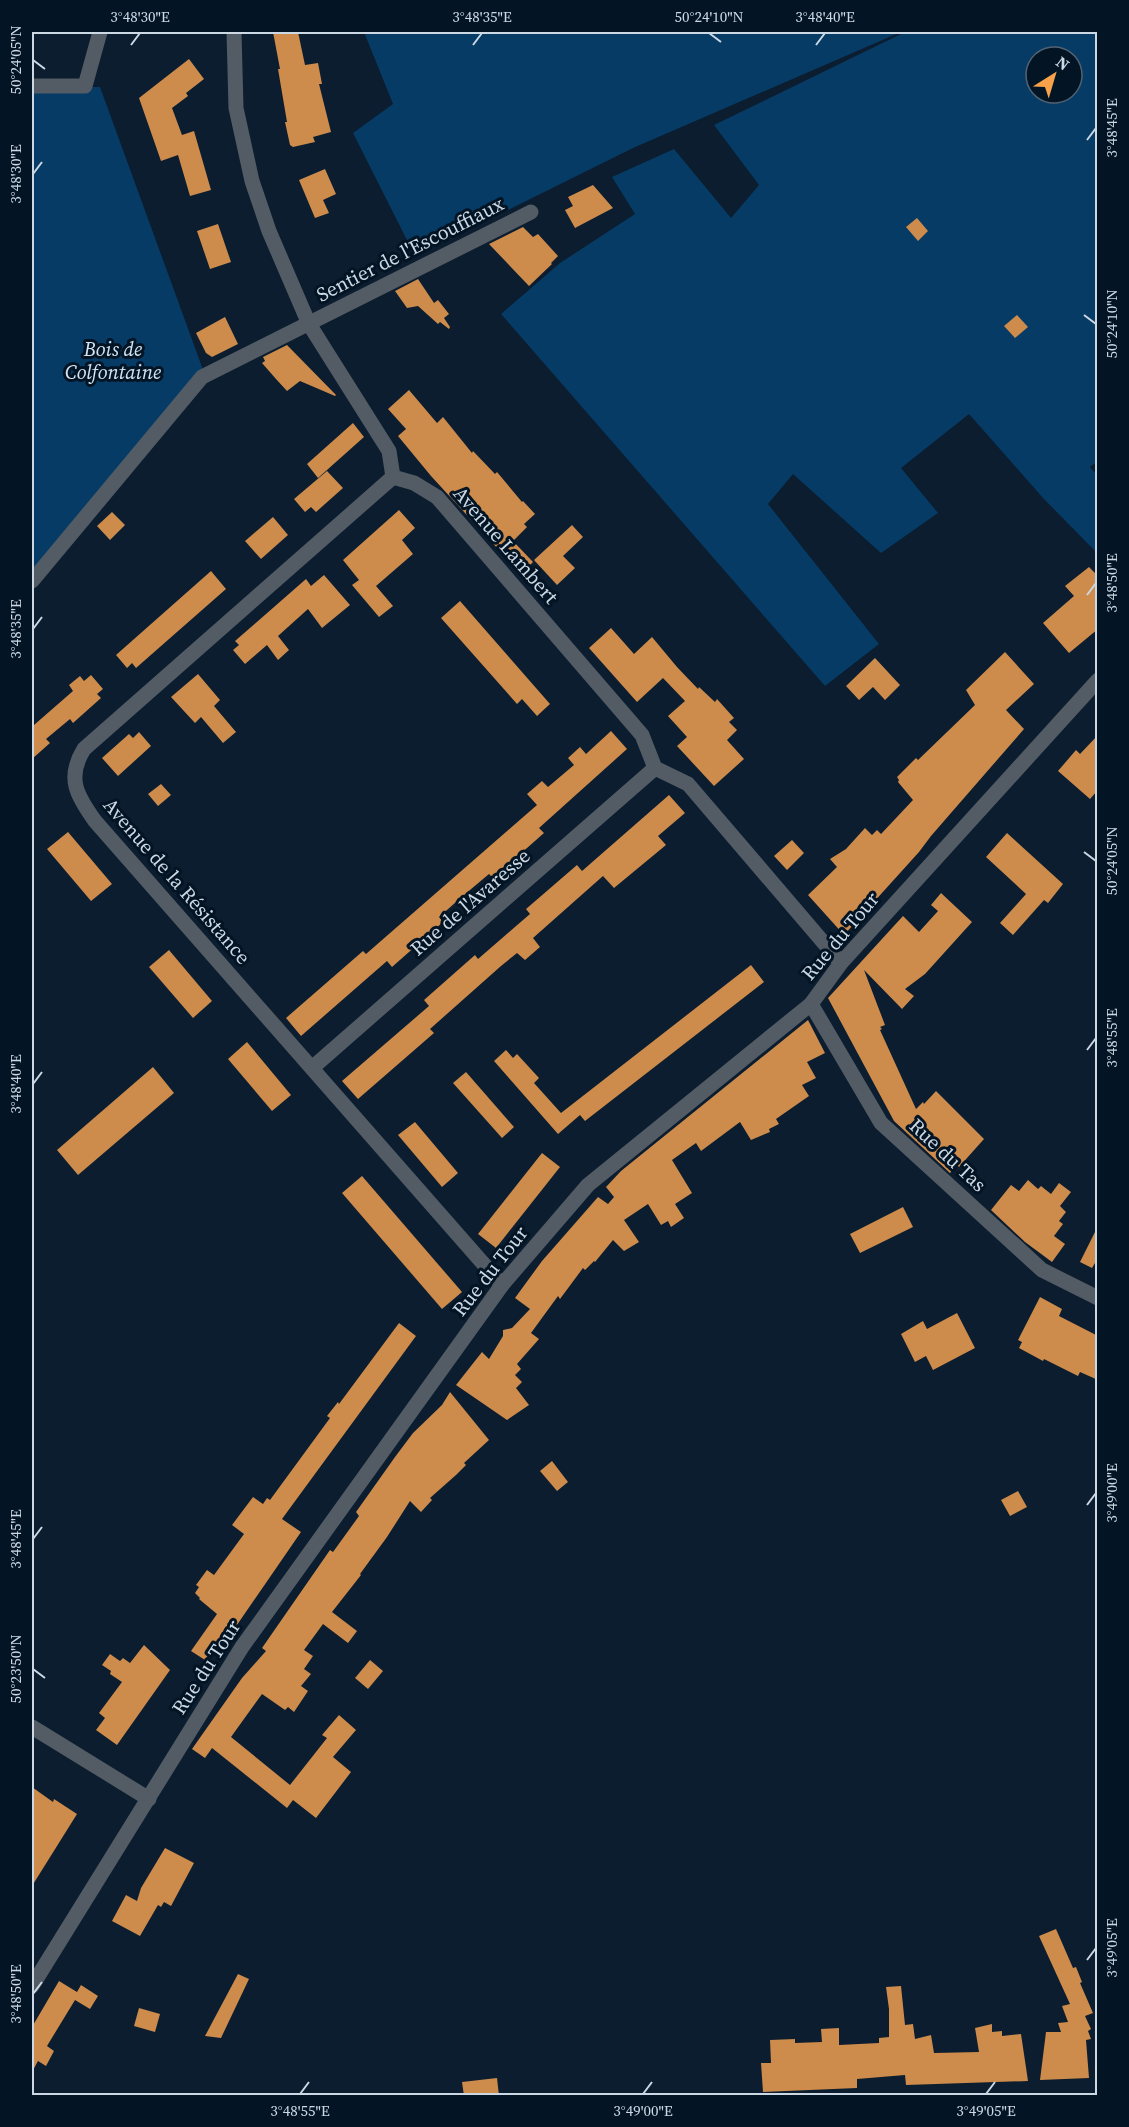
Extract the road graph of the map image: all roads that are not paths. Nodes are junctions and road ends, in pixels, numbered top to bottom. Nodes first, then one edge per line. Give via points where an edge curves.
1 (100, 32) edge
2 (234, 32) edge
3 (32, 86) edge
4 (531, 212) dead end
5 (309, 324) junction
6 (393, 477) junction
7 (32, 581) edge
8 (1098, 680) edge
9 (655, 768) junction
10 (841, 963) junction
11 (811, 1004) junction
12 (312, 1068) junction
13 (502, 1285) junction
14 (1098, 1298) edge
15 (32, 1727) edge
16 (148, 1799) junction
17 (32, 1986) edge

1 - 3 street via 85,86
2 - 5 street via 236,108 252,181
4 - 5 street, Sentier de l'Escouffiaux
5 - 6 street via 389,451
5 - 7 street, Sentier de l'Escouffiaux via 202,377
6 - 9 street, Avenue Lambert via 414,483 437,497 642,735
6 - 12 street, Avenue de la Résistance via 84,749 76,763 75,780 81,802 95,821
8 - 10 street, Rue du Tour
9 - 10 street via 688,784
9 - 12 street, Rue de l'Avaresse
10 - 11 street, Rue du Tour
11 - 13 street, Rue du Tour via 588,1185
11 - 14 street, Rue du Tas via 881,1123 1042,1270
12 - 13 street, Avenue de la Résistance
13 - 16 street, Rue du Tour via 242,1647
15 - 16 street
16 - 17 street, Rue du Tour

